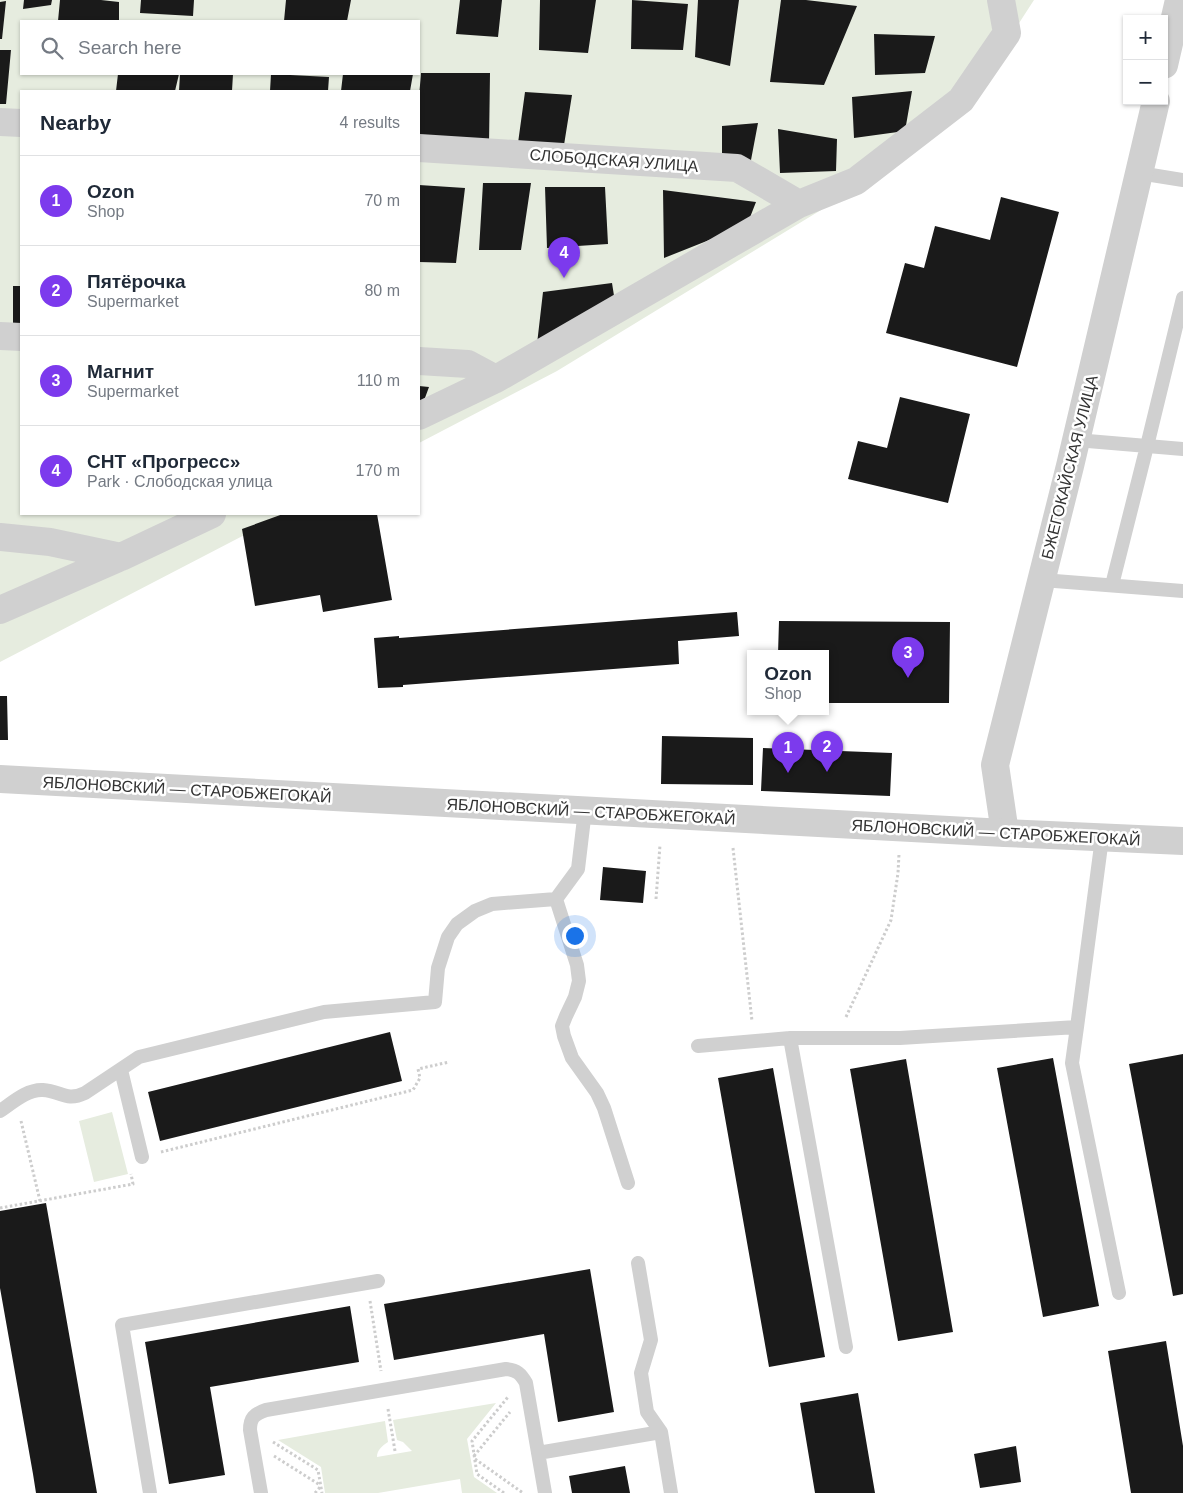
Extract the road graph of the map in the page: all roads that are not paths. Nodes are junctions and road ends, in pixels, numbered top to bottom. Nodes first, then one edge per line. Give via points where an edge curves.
1 (1001, 0) edge
2 (1179, 0) edge
3 (1165, 60) edge
4 (1155, 105) edge
5 (0, 122) edge
6 (20, 123) edge
7 (420, 148) edge
8 (1139, 173) junction
9 (1183, 180) edge
10 (799, 204) junction
11 (1183, 298) edge
12 (0, 336) edge
13 (20, 337) edge
14 (420, 361) edge
15 (496, 379) junction
16 (420, 416) edge
17 (1076, 440) junction
18 (1147, 446) junction
19 (1183, 449) edge
20 (210, 515) edge
21 (0, 537) edge
22 (121, 557) junction
23 (1042, 580) junction
24 (1112, 585) junction
25 (1183, 591) edge
26 (0, 610) edge
27 (0, 779) edge
28 (585, 810) junction
29 (1005, 833) junction
30 (1102, 838) junction
31 (1183, 841) edge
32 (556, 899) junction
33 (1078, 1027) junction
34 (790, 1038) junction
35 (698, 1046) dead end
36 (121, 1070) junction
37 (0, 1111) edge
38 (142, 1157) road end
39 (628, 1183) dead end
40 (638, 1264) dead end
41 (372, 1282) road end
42 (1119, 1293) dead end
43 (846, 1347) dead end
44 (661, 1432) junction
45 (538, 1453) junction
46 (150, 1493) edge
47 (261, 1493) edge
48 (544, 1493) edge
49 (671, 1493) edge

1 - 10 street via 1007,33 961,100 856,181
2 - 3 street
4 - 8 street, БЖЕГОКАЙСКАЯ УЛИЦА
5 - 6 street
7 - 10 street, СЛОБОДСКАЯ УЛИЦА via 737,168
8 - 9 lane
8 - 17 street, БЖЕГОКАЙСКАЯ УЛИЦА
10 - 15 street
11 - 18 lane
12 - 13 street
14 - 15 street via 468,364
15 - 16 street
17 - 18 lane
17 - 23 street, БЖЕГОКАЙСКАЯ УЛИЦА
18 - 19 lane
18 - 24 lane
20 - 22 street
21 - 22 street via 50,542
22 - 26 street
23 - 24 lane
23 - 29 street, БЖЕГОКАЙСКАЯ УЛИЦА via 995,765
24 - 25 lane
27 - 28 street, ЯБЛОНОВСКИЙ — СТАРОБЖЕГОКАЙ
28 - 29 street, ЯБЛОНОВСКИЙ — СТАРОБЖЕГОКАЙ
28 - 32 lane via 578,869
29 - 30 street, ЯБЛОНОВСКИЙ — СТАРОБЖЕГОКАЙ
30 - 31 street, ЯБЛОНОВСКИЙ — СТАРОБЖЕГОКАЙ
30 - 33 lane
32 - 36 lane via 492,904 457,924 448,937 438,968 434,1002 324,1012 139,1058
32 - 39 lane via 579,981 562,1026 564,1036 572,1058 598,1093
33 - 34 lane via 900,1038
33 - 42 lane via 1072,1063
34 - 35 lane
34 - 43 lane
36 - 37 lane via 77,1097 33,1091
36 - 38 lane
40 - 44 lane via 651,1340 641,1373 647,1412
41 - 46 lane via 122,1325
44 - 45 lane
44 - 49 lane
45 - 47 lane via 526,1384 522,1375 506,1369 256,1414 250,1421 250,1430
45 - 48 lane

